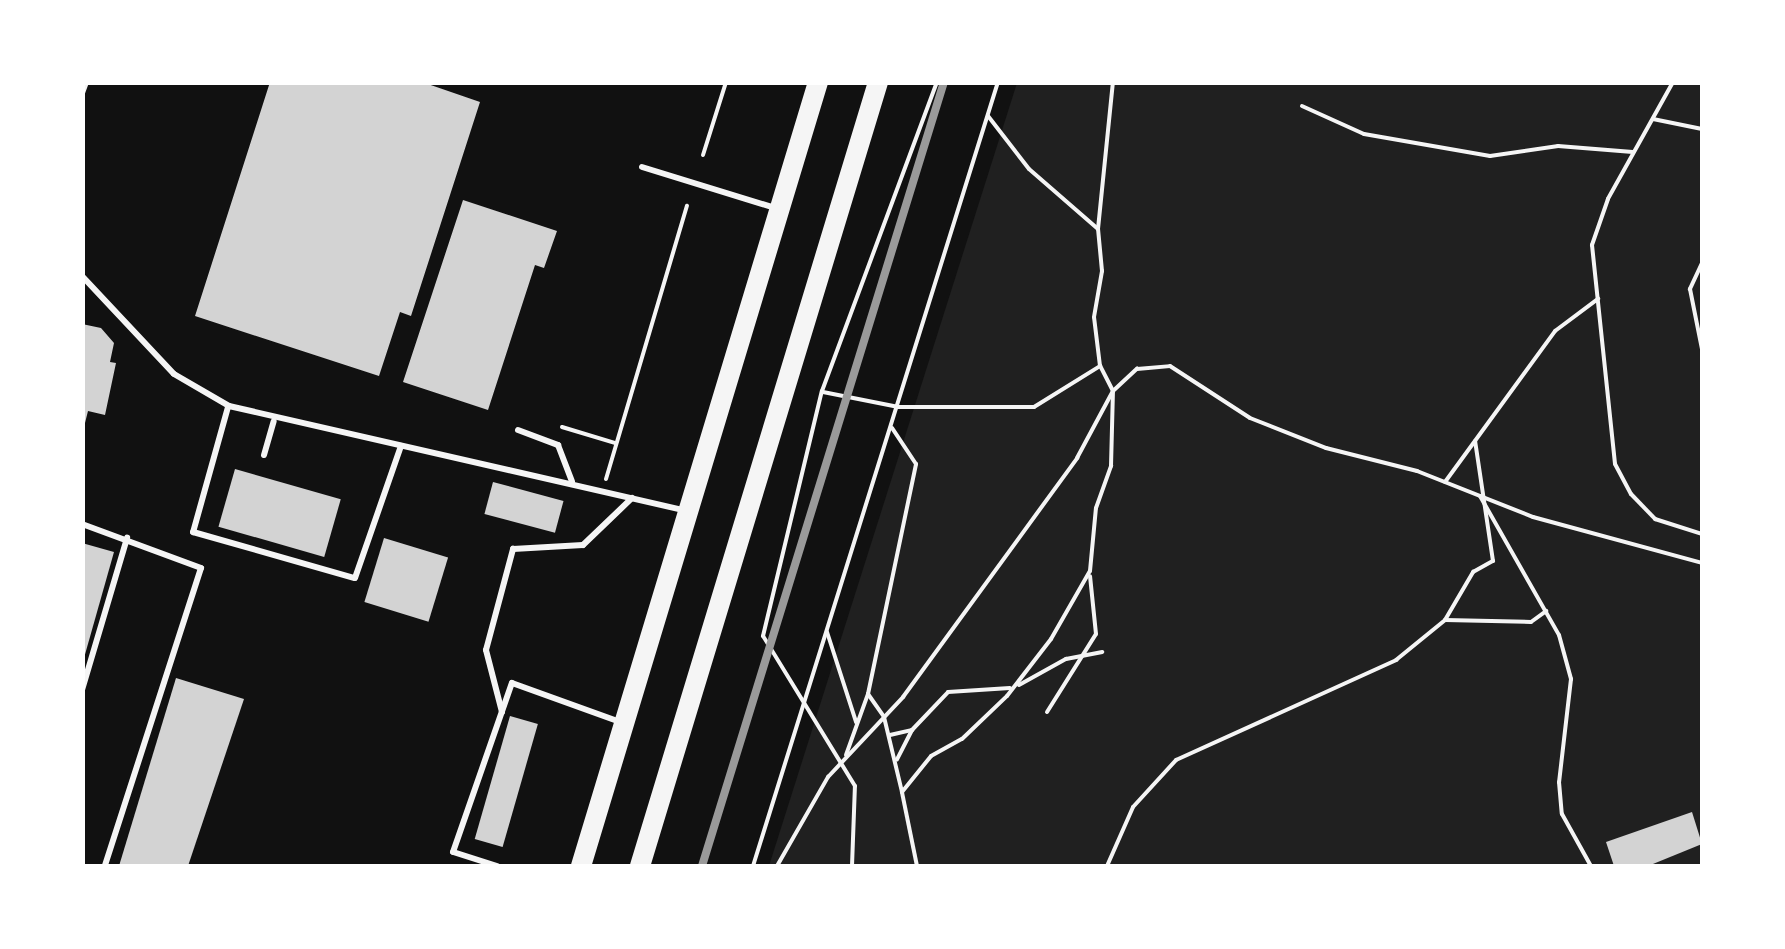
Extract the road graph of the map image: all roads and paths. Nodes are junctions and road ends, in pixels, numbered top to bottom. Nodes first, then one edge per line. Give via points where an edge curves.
1 (86, 82) edge
2 (726, 82) edge
3 (818, 82) edge
4 (878, 82) edge
5 (937, 82) edge
6 (998, 82) edge
7 (1113, 82) edge
8 (1673, 82) edge
9 (82, 92) edge
10 (1302, 106) dead end
11 (988, 116) junction
12 (1653, 119) junction
13 (1702, 128) edge
14 (1634, 152) junction
15 (703, 155) dead end
16 (642, 167) dead end
17 (687, 206) dead end
18 (780, 210) junction
19 (1098, 228) junction
20 (1702, 263) edge
21 (82, 276) edge
22 (1598, 299) junction
23 (1702, 349) edge
24 (1100, 366) junction
25 (1113, 391) junction
26 (822, 392) junction
27 (228, 406) junction
28 (899, 407) junction
29 (274, 421) junction
30 (890, 426) junction
31 (562, 427) dead end
32 (518, 430) dead end
33 (1475, 441) junction
34 (616, 443) junction
35 (400, 446) junction
36 (264, 455) dead end
37 (572, 481) junction
38 (1445, 482) junction
39 (604, 489) junction
40 (1480, 496) junction
41 (633, 497) junction
42 (688, 512) junction
43 (82, 524) edge
44 (1702, 534) edge
45 (127, 538) junction
46 (1702, 563) edge
47 (1090, 571) junction
48 (1546, 611) junction
49 (1445, 620) junction
50 (826, 630) junction
51 (1102, 652) dead end
52 (1088, 655) junction
53 (1013, 688) junction
54 (82, 690) edge
55 (868, 694) junction
56 (804, 699) junction
57 (502, 712) junction
58 (1047, 712) dead end
59 (884, 717) junction
60 (856, 722) junction
61 (624, 723) junction
62 (912, 730) junction
63 (890, 735) junction
64 (897, 759) junction
65 (844, 760) junction
66 (902, 792) junction
67 (105, 866) edge
68 (497, 866) edge
69 (581, 866) edge
70 (640, 866) edge
71 (753, 866) edge
72 (777, 866) edge
73 (852, 866) edge
74 (918, 866) edge
75 (1107, 866) edge
76 (1590, 866) edge

1 - 9 lane
2 - 15 path
3 - 18 main road
4 - 70 main road
5 - 26 path
6 - 11 path
7 - 19 path
8 - 12 path
10 - 14 path via 1364,134 1490,156 1558,146
11 - 19 path via 1030,169
11 - 28 path
12 - 13 path
12 - 14 path
14 - 22 path via 1592,245
16 - 18 lane
17 - 34 path
18 - 42 main road
19 - 24 path via 1102,271 1094,317
20 - 23 path via 1690,289
21 - 27 lane via 174,374
22 - 33 path via 1555,331
22 - 44 path via 1616,464 1630,494 1655,518
24 - 25 path
24 - 28 path via 1034,406
25 - 38 path via 1136,369 1170,366 1250,418
25 - 47 path via 1112,466 1096,508
25 - 59 path via 1076,458
26 - 28 path
26 - 56 path via 763,636
27 - 29 lane
27 - 35 lane via 193,532 356,578
28 - 30 path
29 - 35 lane
29 - 36 lane
30 - 50 path
30 - 55 path via 916,464
31 - 34 path
32 - 37 lane via 558,445
33 - 38 path
33 - 40 path
34 - 39 path
35 - 37 lane
37 - 39 lane
38 - 40 path
39 - 41 lane
40 - 46 path via 1532,518
40 - 48 path
40 - 49 path via 1493,561 1473,572
41 - 42 lane
41 - 57 lane via 582,545 513,549 486,650
42 - 61 main road
43 - 45 lane
45 - 54 lane
45 - 67 lane via 200,568
47 - 52 path via 1096,634
47 - 53 path via 1052,639
48 - 49 path via 1531,622
48 - 76 path via 1571,679 1559,782 1572,840
49 - 75 path via 1396,660 1176,760 1133,807
50 - 56 path
50 - 60 path
51 - 52 path
52 - 53 path via 1066,659
52 - 58 path
53 - 62 path via 948,692
53 - 66 path via 962,739 932,756
55 - 59 path
55 - 60 path
56 - 65 path
56 - 71 path
57 - 61 lane via 512,683
57 - 68 lane via 453,852
59 - 63 path
59 - 65 path
60 - 65 path
61 - 69 main road
62 - 63 path
62 - 64 path
63 - 64 path
64 - 66 path
65 - 72 path
65 - 73 path via 855,786
66 - 74 path

